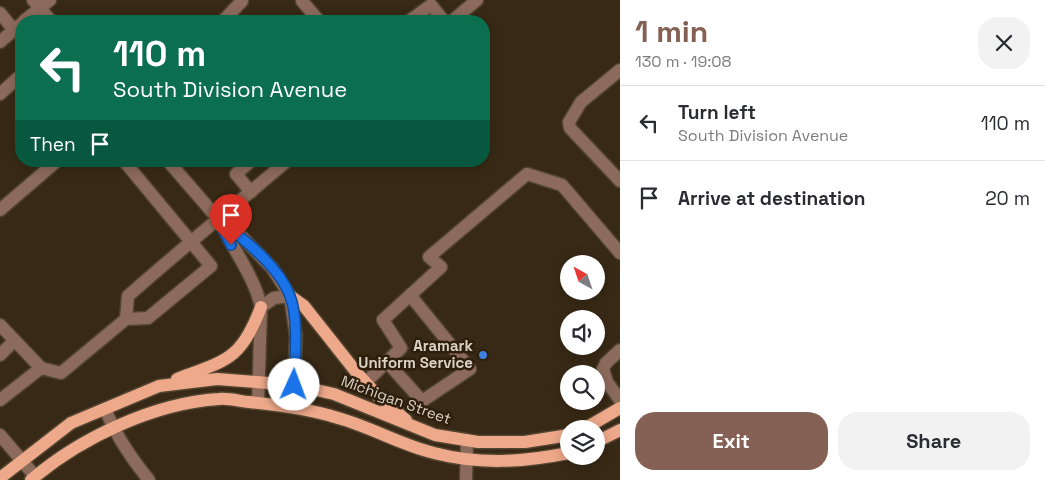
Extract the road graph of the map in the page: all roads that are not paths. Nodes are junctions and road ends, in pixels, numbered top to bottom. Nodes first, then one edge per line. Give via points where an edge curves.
1 (477, 0) edge
2 (242, 1) edge
3 (302, 2) dead end
4 (41, 3) edge
5 (0, 13) edge
6 (30, 15) edge
7 (48, 15) edge
8 (229, 15) edge
9 (314, 15) edge
10 (417, 15) edge
11 (439, 15) edge
12 (459, 15) edge
13 (15, 25) edge
14 (15, 30) edge
15 (0, 42) edge
16 (620, 70) edge
17 (15, 80) edge
18 (0, 94) edge
19 (51, 167) edge
20 (129, 167) edge
21 (173, 167) edge
22 (244, 167) edge
23 (271, 167) edge
24 (620, 181) edge
25 (251, 192) junction
26 (0, 210) edge
27 (218, 220) junction
28 (190, 240) junction
29 (620, 253) edge
30 (410, 295) junction
31 (290, 296) junction
32 (261, 307) junction
33 (126, 319) junction
34 (0, 325) edge
35 (14, 340) junction
36 (620, 350) edge
37 (0, 355) edge
38 (387, 362) junction
39 (41, 368) junction
40 (260, 382) junction
41 (366, 383) junction
42 (294, 385) junction
43 (159, 386) junction
44 (0, 400) edge
45 (620, 400) edge
46 (258, 403) junction
47 (284, 406) junction
48 (620, 408) edge
49 (105, 409) junction
50 (599, 420) edge
51 (416, 428) junction
52 (113, 429) junction
53 (620, 430) edge
54 (0, 435) edge
55 (560, 436) edge
56 (605, 438) edge
57 (467, 440) junction
58 (560, 455) edge
59 (21, 460) junction
60 (466, 460) junction
61 (0, 478) edge
62 (33, 478) edge
63 (149, 480) edge
64 (466, 480) edge

1 - 12 street
2 - 8 street
3 - 9 street
4 - 6 street
4 - 7 street
5 - 13 street
10 - 11 street via 430,5
14 - 15 street
16 - 24 street via 581,102 569,122 570,128
17 - 18 street
19 - 26 street
20 - 28 street
21 - 27 street
22 - 25 street via 236,174
23 - 25 street
25 - 27 street
27 - 28 street
27 - 31 street via 242,237 272,268
27 - 32 street via 246,268
28 - 33 street via 128,296
28 - 33 street via 212,266 148,318
29 - 30 street via 562,185 528,174 429,257 441,267
30 - 38 street via 383,320 401,348
30 - 38 street via 470,369 422,401
31 - 32 street via 274,298
31 - 41 main road via 304,306
31 - 42 street via 296,336
32 - 40 street
32 - 43 main road via 251,334 237,351 223,361
33 - 39 street via 61,374
34 - 35 street
35 - 37 street
35 - 39 street
36 - 45 street via 603,369 607,382
38 - 41 street
39 - 44 street
40 - 42 main road, Michigan Street
40 - 43 main road, Michigan Street via 217,379
40 - 46 street
41 - 51 main road
42 - 47 street
42 - 51 main road, Michigan Street via 334,394
43 - 49 main road, Michigan Street
46 - 47 main road
46 - 52 main road via 220,399 167,406
47 - 60 main road via 339,418 434,453
48 - 50 main road
49 - 52 street
49 - 59 main road, Michigan Street via 71,424
51 - 57 main road, Michigan Street
52 - 62 main road via 72,448
52 - 63 street
53 - 56 main road
54 - 59 street
55 - 57 main road, Michigan Street via 524,442
57 - 60 street
58 - 60 main road via 528,461
59 - 61 main road, Michigan Street
59 - 62 street
60 - 64 street

